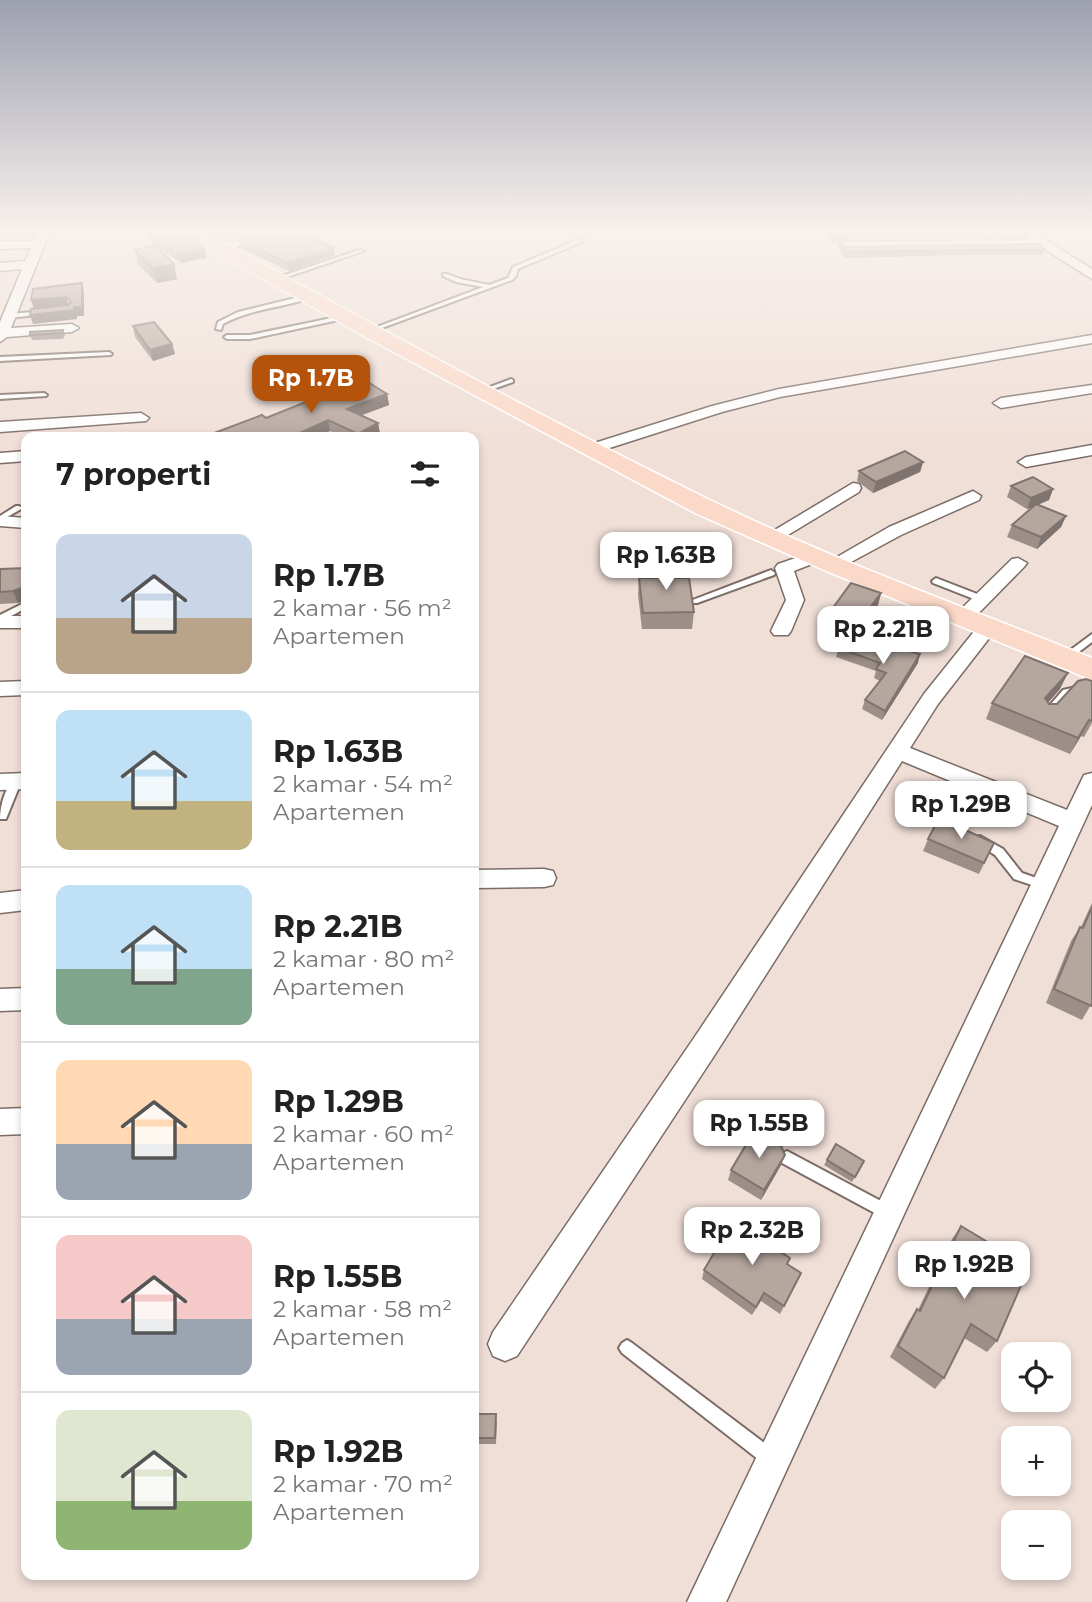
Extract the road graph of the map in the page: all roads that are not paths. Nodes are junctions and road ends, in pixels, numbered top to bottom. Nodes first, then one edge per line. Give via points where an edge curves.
1 (14, 304) edge
2 (290, 304) edge
3 (322, 304) edge
4 (440, 304) edge
5 (57, 311) edge
6 (9, 316) junction
7 (346, 317) junction
8 (72, 328) dead end
9 (219, 330) dead end
10 (369, 331) junction
11 (1, 336) edge
12 (227, 337) dead end
13 (1092, 339) edge
14 (109, 354) dead end
15 (0, 359) edge
16 (511, 381) dead end
17 (1092, 389) edge
18 (482, 391) junction
19 (44, 395) dead end
20 (0, 397) edge
21 (1001, 403) dead end
22 (141, 418) dead end
23 (0, 427) edge
24 (591, 449) junction
25 (1092, 450) edge
26 (21, 456) edge
27 (0, 458) edge
28 (1026, 461) dead end
29 (853, 488) dead end
30 (973, 496) dead end
31 (21, 516) edge
32 (0, 520) edge
33 (772, 537) junction
34 (825, 560) junction
35 (1018, 563) dead end
36 (777, 571) junction
37 (936, 581) dead end
38 (982, 599) junction
39 (694, 601) edge
40 (21, 608) edge
41 (0, 620) edge
42 (21, 622) edge
43 (975, 623) junction
44 (780, 631) dead end
45 (1092, 637) edge
46 (1064, 659) junction
47 (1092, 670) edge
48 (1092, 684) edge
49 (21, 688) edge
50 (0, 689) edge
51 (1045, 716) edge
52 (897, 751) junction
53 (1092, 781) edge
54 (14, 782) edge
55 (2, 816) edge
56 (1073, 822) junction
57 (972, 835) edge
58 (544, 878) dead end
59 (479, 879) edge
60 (1044, 885) junction
61 (21, 901) edge
62 (0, 903) edge
63 (21, 999) edge
64 (0, 1000) edge
65 (21, 1121) edge
66 (0, 1122) edge
67 (787, 1158) edge
68 (890, 1213) junction
69 (505, 1344) dead end
70 (627, 1348) dead end
71 (773, 1460) junction
72 (706, 1602) edge

1 - 6 street
2 - 9 lane via 236,315 219,323
3 - 7 main road
4 - 10 lane
5 - 6 lane
6 - 11 street
7 - 10 main road
7 - 12 lane via 250,337
8 - 11 street
10 - 18 main road
13 - 24 street via 779,393
14 - 15 lane
16 - 18 lane
17 - 21 street
18 - 24 main road
19 - 20 lane
22 - 23 street
24 - 33 main road
25 - 28 street
26 - 27 street
29 - 33 street
30 - 34 street
31 - 32 street
33 - 34 main road
34 - 36 street
34 - 43 main road
35 - 38 street
36 - 39 lane
36 - 44 street via 795,600
37 - 38 lane
38 - 43 street
40 - 41 lane
41 - 42 street
43 - 46 main road
43 - 52 street
45 - 46 lane
46 - 47 main road
48 - 51 lane via 1066,692
49 - 50 street
52 - 56 street
52 - 69 street
53 - 56 street
54 - 55 lane
56 - 60 street
57 - 60 lane via 999,852 1018,876
58 - 59 street
60 - 68 street
61 - 62 street
63 - 64 street
65 - 66 street
67 - 68 lane
68 - 71 street
70 - 71 lane
71 - 72 street

